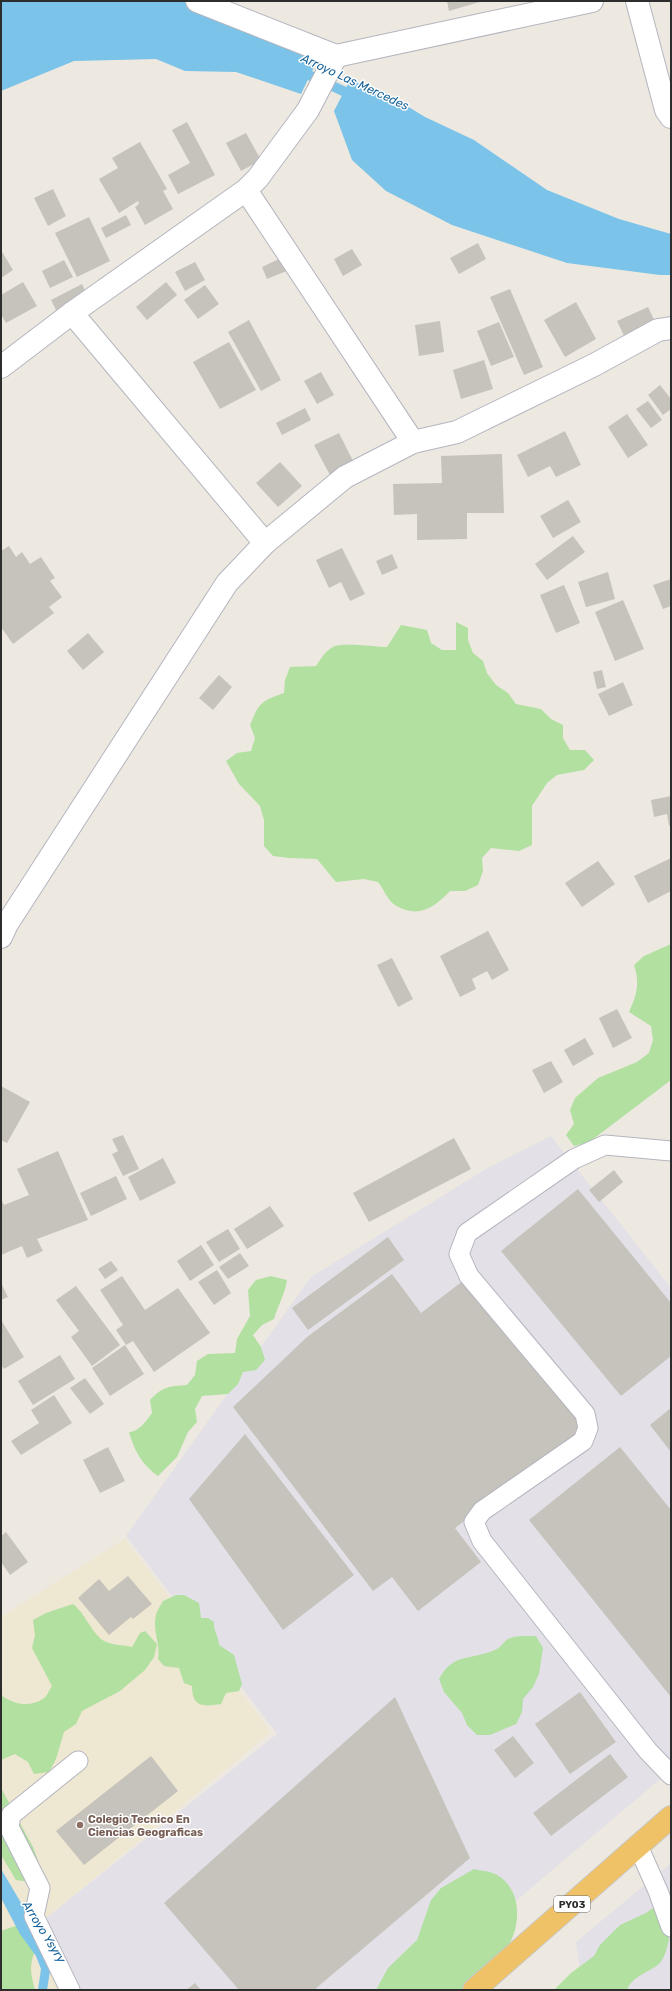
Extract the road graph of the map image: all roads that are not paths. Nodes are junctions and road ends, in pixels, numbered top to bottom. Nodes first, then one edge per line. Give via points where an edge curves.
1 (197, 1) edge
2 (592, 1) edge
3 (637, 1) edge
4 (332, 62) junction
5 (671, 117) edge
6 (246, 190) junction
7 (72, 313) junction
8 (671, 328) edge
9 (1, 366) edge
10 (413, 442) junction
11 (266, 543) junction
12 (1, 937) edge
13 (671, 1151) edge
14 (78, 1761) dead end
15 (671, 1775) edge
16 (671, 1818) edge
17 (638, 1846) junction
18 (671, 1926) edge
19 (70, 1990) edge
20 (474, 1990) edge

1 - 4 street
2 - 4 street
3 - 5 street via 666,110
4 - 6 street via 308,110 258,178
6 - 7 street
6 - 10 street
7 - 9 street
7 - 11 street
8 - 10 street via 658,330 594,365 457,432
10 - 11 street via 345,477
11 - 12 street via 227,583
13 - 15 lane via 605,1145 574,1159 467,1233 459,1254 469,1276 585,1414 588,1428 583,1441 482,1511 474,1522 482,1541 648,1751
14 - 19 lane via 11,1815 10,1819 10,1827 40,1888 34,1916
16 - 17 highway, PY03
17 - 18 lane
17 - 20 highway, PY03

